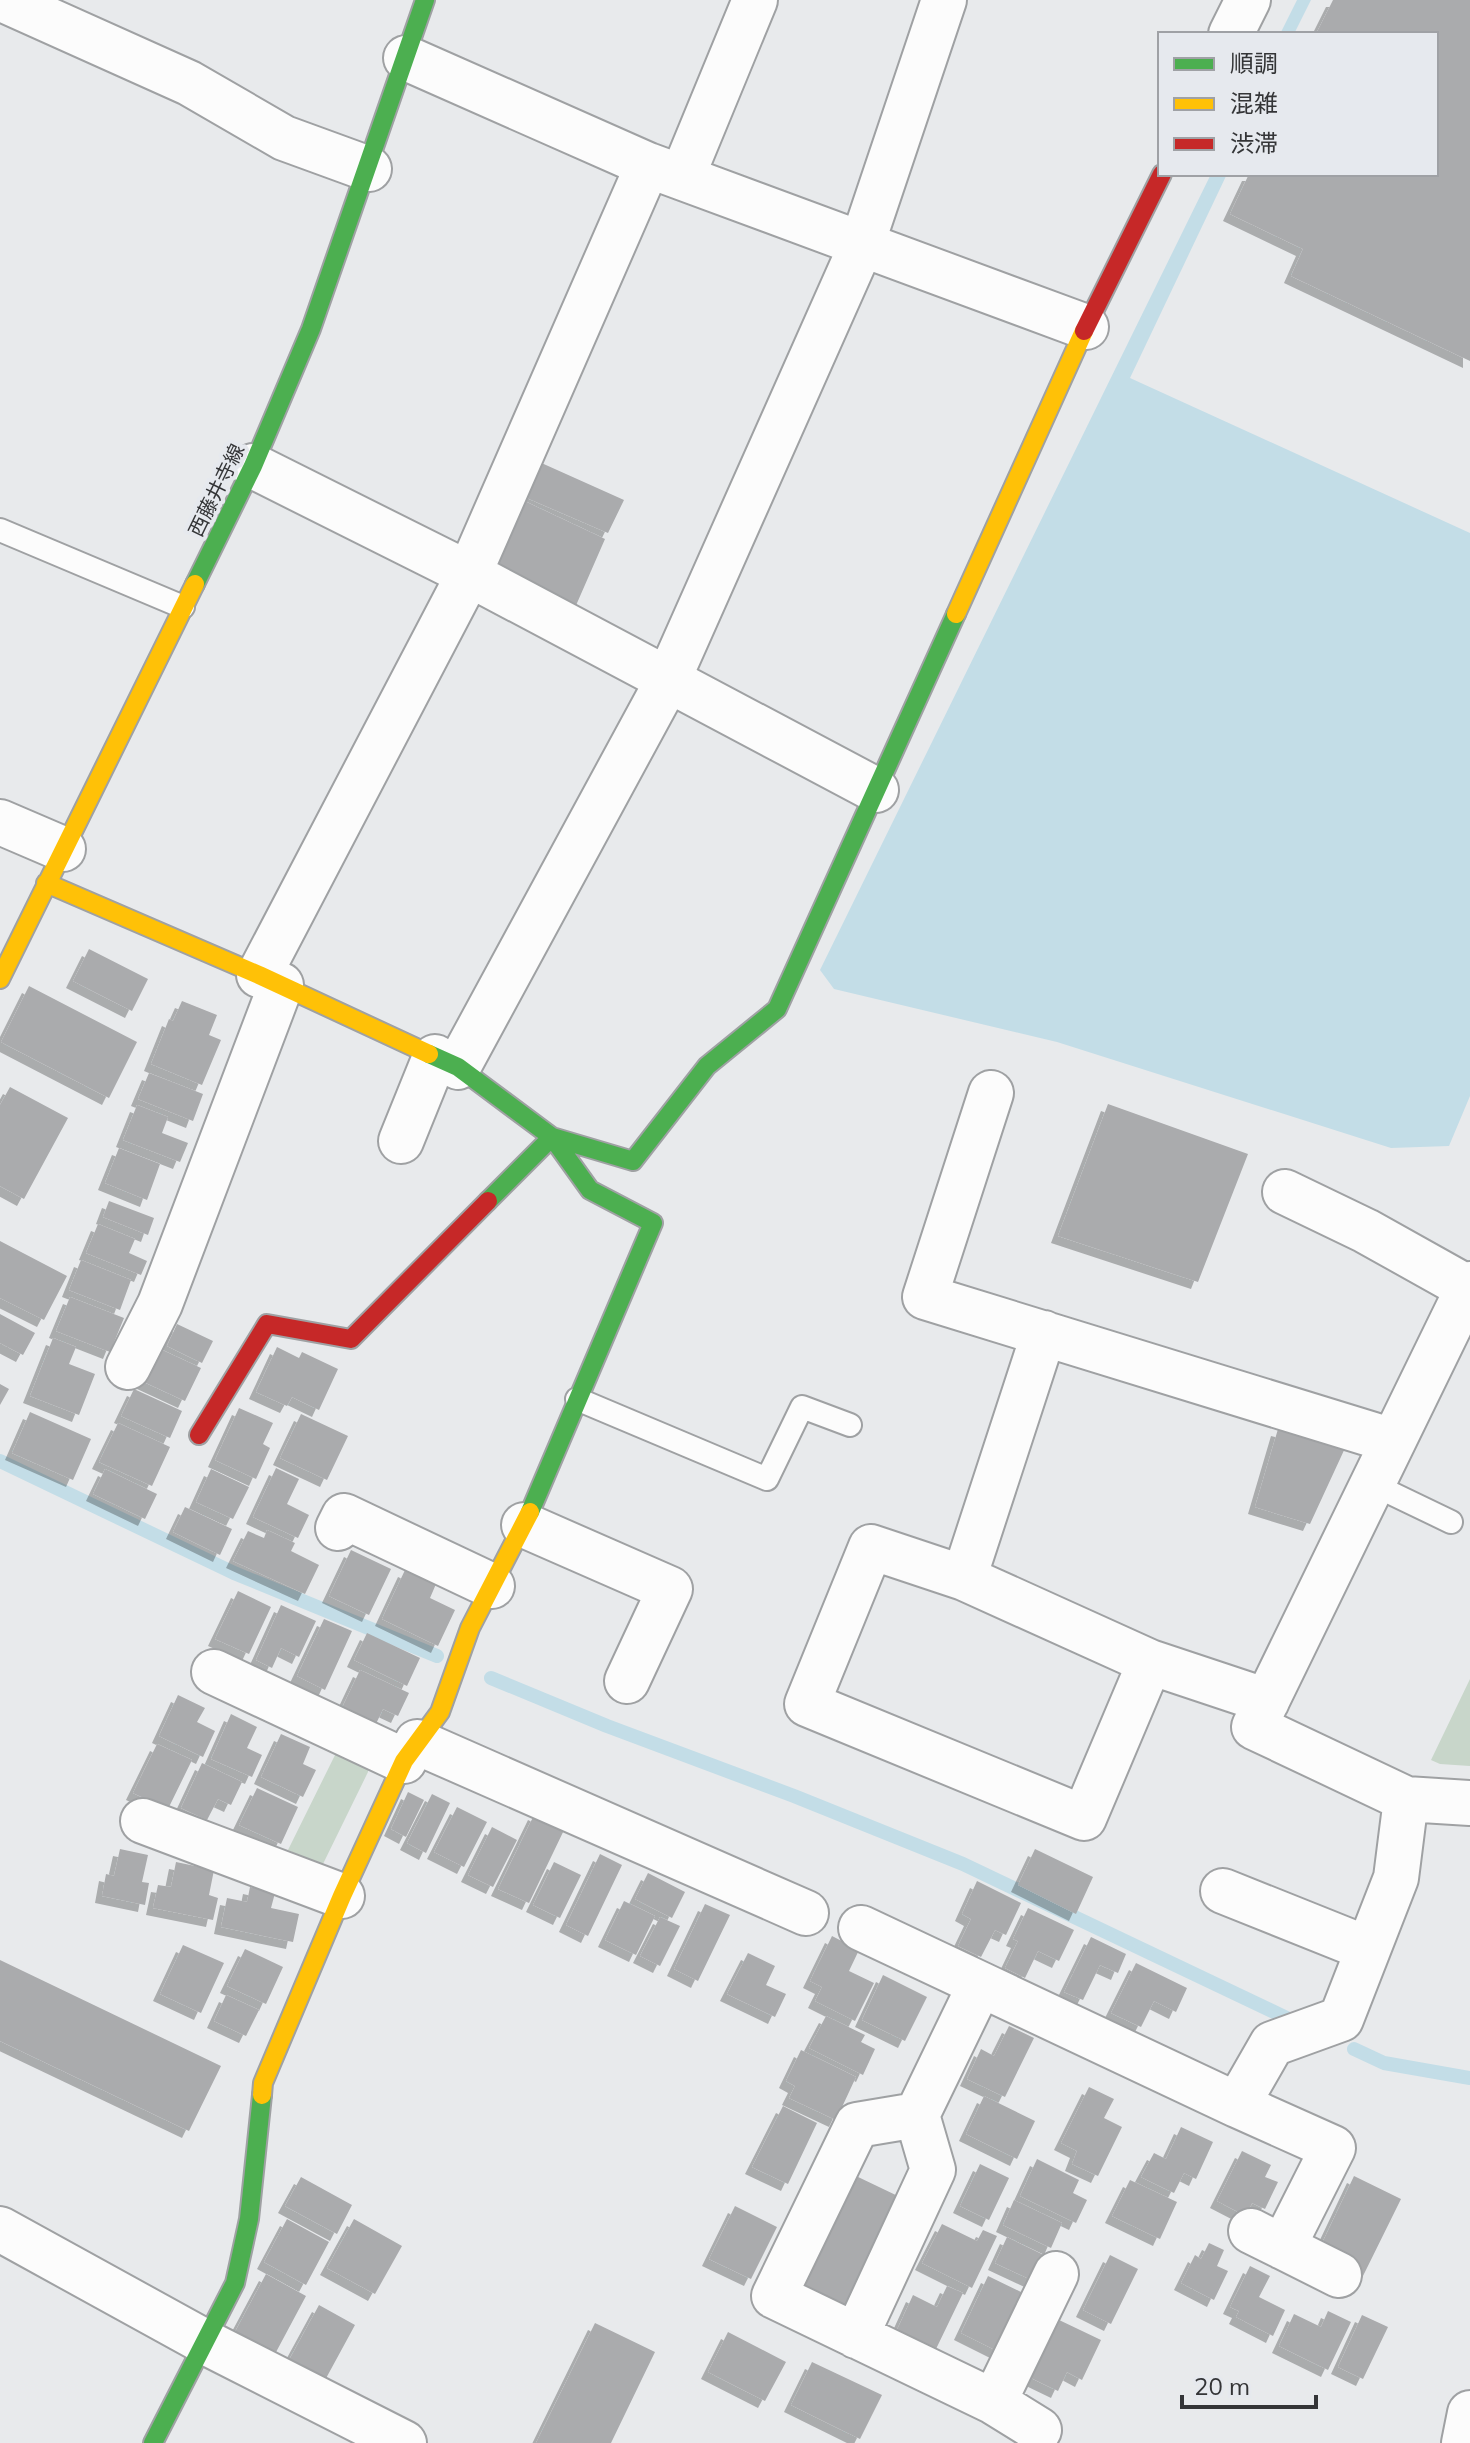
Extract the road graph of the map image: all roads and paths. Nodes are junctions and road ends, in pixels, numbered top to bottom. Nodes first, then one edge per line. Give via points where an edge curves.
1 (5, 0) edge
2 (425, 0) edge
3 (755, 0) edge
4 (944, 0) edge
5 (1248, 0) edge
6 (0, 8) edge
7 (1232, 32) edge
8 (406, 58) junction
9 (369, 169) junction
10 (665, 171) junction
11 (1161, 176) edge
12 (862, 244) junction
13 (1086, 327) junction
14 (253, 466) junction
15 (0, 530) edge
16 (469, 574) junction
17 (183, 607) junction
18 (668, 680) junction
19 (876, 790) junction
20 (0, 822) edge
21 (54, 866) junction
22 (0, 979) edge
23 (270, 980) junction
24 (446, 1062) junction
25 (991, 1093) dead end
26 (552, 1137) junction
27 (401, 1141) dead end
28 (1285, 1192) dead end
29 (1469, 1286) edge
30 (1044, 1333) junction
31 (128, 1367) dead end
32 (577, 1399) junction
33 (850, 1425) dead end
34 (199, 1435) dead end
35 (1393, 1441) junction
36 (1372, 1484) junction
37 (1451, 1522) dead end
38 (524, 1525) junction
39 (338, 1528) dead end
40 (964, 1578) junction
41 (492, 1586) junction
42 (1150, 1662) junction
43 (214, 1672) dead end
44 (627, 1681) dead end
45 (1267, 1701) junction
46 (411, 1752) junction
47 (1406, 1799) junction
48 (1470, 1803) edge
49 (143, 1821) dead end
50 (1223, 1891) dead end
51 (342, 1896) junction
52 (806, 1913) dead end
53 (861, 1928) dead end
54 (1368, 1949) junction
55 (980, 1985) junction
56 (1237, 2105) junction
57 (917, 2115) junction
58 (0, 2229) edge
59 (1056, 2274) dead end
60 (1339, 2275) dead end
61 (856, 2336) junction
62 (207, 2343) junction
63 (994, 2402) junction
64 (1470, 2413) edge
65 (1039, 2430) dead end
66 (153, 2443) edge
67 (404, 2443) edge
68 (1464, 2443) edge

1 - 6 street
1 - 9 street via 189,83 284,138
2 - 8 street, 西藤井寺線
3 - 10 street
4 - 12 street
5 - 7 street
8 - 9 street, 西藤井寺線
8 - 10 street
9 - 14 street, 西藤井寺線 via 311,329
10 - 12 street
10 - 16 street
11 - 13 street
12 - 13 street
12 - 18 street
13 - 19 street
14 - 16 street
14 - 17 street, 西藤井寺線
15 - 17 lane
16 - 18 street
16 - 23 street
17 - 21 street, 西藤井寺線
18 - 19 street
18 - 24 street
19 - 26 street via 777,1009 707,1066 633,1161
20 - 21 street
21 - 22 street, 西藤井寺線
21 - 23 street
23 - 24 street
23 - 31 street via 160,1304
24 - 26 street
24 - 27 street
25 - 30 street via 925,1297
26 - 32 street via 590,1190 653,1223
26 - 34 street via 351,1339 267,1324
28 - 29 street
29 - 35 street
30 - 35 street
30 - 40 street
32 - 33 lane via 767,1479 802,1407
32 - 38 street
35 - 36 street
36 - 37 lane
36 - 45 street
38 - 41 street
38 - 44 street via 670,1589
39 - 41 street via 344,1516
40 - 42 street
40 - 42 street via 871,1547 807,1704 1084,1818
41 - 46 street via 470,1628 440,1712
42 - 45 street
43 - 46 street
45 - 47 street via 1254,1727
46 - 51 street
46 - 52 street
47 - 48 street
47 - 54 street via 1396,1878
49 - 51 street
50 - 54 street
51 - 62 street via 263,2083 244,2244 235,2283
53 - 55 street
54 - 56 street via 1341,2019 1272,2044
55 - 56 street
55 - 57 street
56 - 60 street via 1333,2148 1267,2239
57 - 61 street via 933,2170
57 - 61 street via 857,2125 774,2296
58 - 62 street
59 - 63 street
61 - 63 street
62 - 66 street
62 - 67 street
63 - 65 street
64 - 68 street

